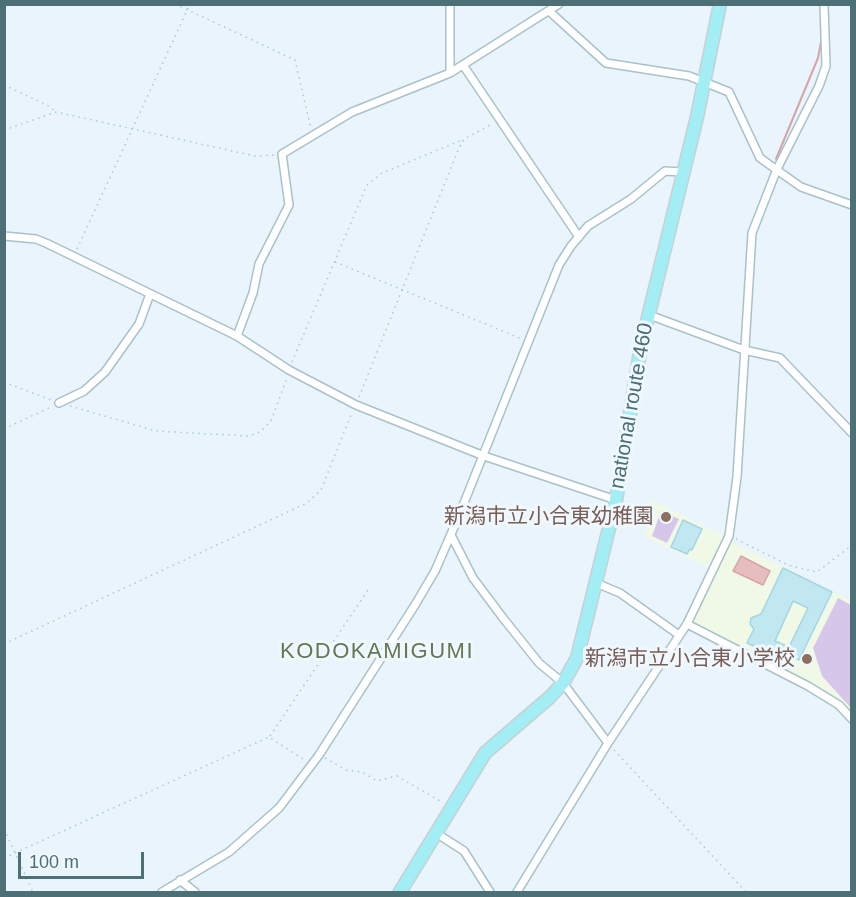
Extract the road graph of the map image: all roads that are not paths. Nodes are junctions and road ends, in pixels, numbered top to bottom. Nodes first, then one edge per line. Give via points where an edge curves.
1 (450, 4) edge
2 (559, 4) edge
3 (720, 4) edge
4 (824, 4) edge
5 (549, 11) junction
6 (463, 65) junction
7 (450, 73) junction
8 (704, 80) junction
9 (777, 169) junction
10 (682, 172) junction
11 (852, 205) edge
12 (4, 236) edge
13 (579, 237) junction
14 (150, 294) junction
15 (648, 315) junction
16 (237, 336) junction
17 (744, 350) junction
18 (60, 403) road end
19 (852, 433) edge
20 (484, 456) junction
21 (616, 500) junction
22 (451, 535) junction
23 (596, 583) junction
24 (687, 624) junction
25 (679, 635) junction
26 (563, 682) junction
27 (852, 719) edge
28 (608, 743) junction
29 (436, 833) junction
30 (180, 880) junction
31 (162, 892) edge
32 (195, 892) edge
33 (400, 892) edge
34 (490, 892) edge
35 (516, 892) edge

1 - 7 street
2 - 5 street
3 - 8 highway, national route 460
4 - 9 street via 826,66
5 - 6 street
5 - 8 street via 606,63
6 - 7 street
6 - 13 street
7 - 16 street via 360,108 282,154 289,205 259,264
8 - 9 street via 729,92 760,158
8 - 10 highway, national route 460
9 - 11 street via 801,187
9 - 17 street via 752,233
10 - 13 street via 665,171 631,199 588,226
10 - 15 highway, national route 460
12 - 14 street via 36,239
13 - 20 street via 559,265
14 - 16 street
14 - 18 street via 139,324 105,372 84,391
15 - 17 street
15 - 21 highway, national route 460
16 - 20 street via 289,370 356,405
17 - 19 street via 780,358
17 - 24 street via 737,477 729,536
20 - 21 street
20 - 22 street
21 - 23 highway, national route 460
22 - 26 street via 473,578 503,618 539,663
22 - 30 street via 416,605 319,755 279,808 229,852
23 - 25 street via 620,593
23 - 26 highway, national route 460 via 577,658
24 - 25 street
24 - 27 street via 808,686 839,705
25 - 28 street
26 - 28 street
26 - 29 highway, national route 460 via 485,753
28 - 35 street
29 - 33 highway, national route 460
29 - 34 street via 464,851
30 - 31 street
30 - 32 street

